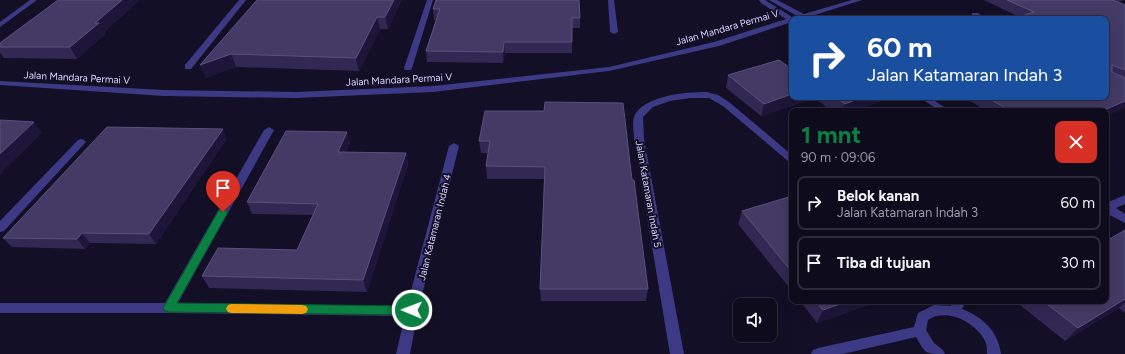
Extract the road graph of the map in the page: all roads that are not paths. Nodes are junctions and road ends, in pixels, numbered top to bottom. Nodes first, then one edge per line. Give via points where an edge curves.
1 (34, 0) edge
2 (243, 0) edge
3 (430, 0) edge
4 (611, 0) edge
5 (762, 0) edge
6 (772, 0) edge
7 (859, 0) edge
8 (803, 16) joint
9 (789, 17) edge
10 (789, 20) edge
11 (0, 25) edge
12 (614, 32) dead end
13 (188, 67) dead end
14 (408, 68) dead end
15 (0, 83) edge
16 (928, 100) edge
17 (941, 108) edge
18 (270, 130) dead end
19 (81, 142) dead end
20 (454, 146) dead end
21 (789, 158) edge
22 (1125, 199) edge
23 (1109, 207) edge
24 (1109, 210) edge
25 (1125, 219) edge
26 (0, 228) edge
27 (934, 305) edge
28 (957, 306) edge
29 (0, 308) edge
30 (169, 308) junction
31 (412, 310) junction
32 (919, 331) junction
33 (403, 354) edge
34 (677, 354) edge
35 (818, 354) edge
36 (938, 354) edge
37 (995, 354) edge

1 - 11 street
2 - 13 street
3 - 14 street
4 - 12 street
5 - 9 street
6 - 8 street
7 - 8 street, Jalan Mandara Permai V
10 - 15 street, Jalan Mandara Permai V via 716,44 609,68 433,90 288,95 164,93
16 - 17 street
18 - 30 street
19 - 26 street
20 - 31 street, Jalan Katamaran Indah 4
21 - 34 street, Jalan Katamaran Indah 5 via 717,98 708,95 664,100 648,106 640,117 639,139
22 - 23 street
24 - 25 street
27 - 28 street
27 - 32 street via 922,317
28 - 37 street via 990,336
29 - 30 street
30 - 31 street
31 - 33 street, Jalan Katamaran Indah 4
32 - 35 street
32 - 36 street via 929,347

